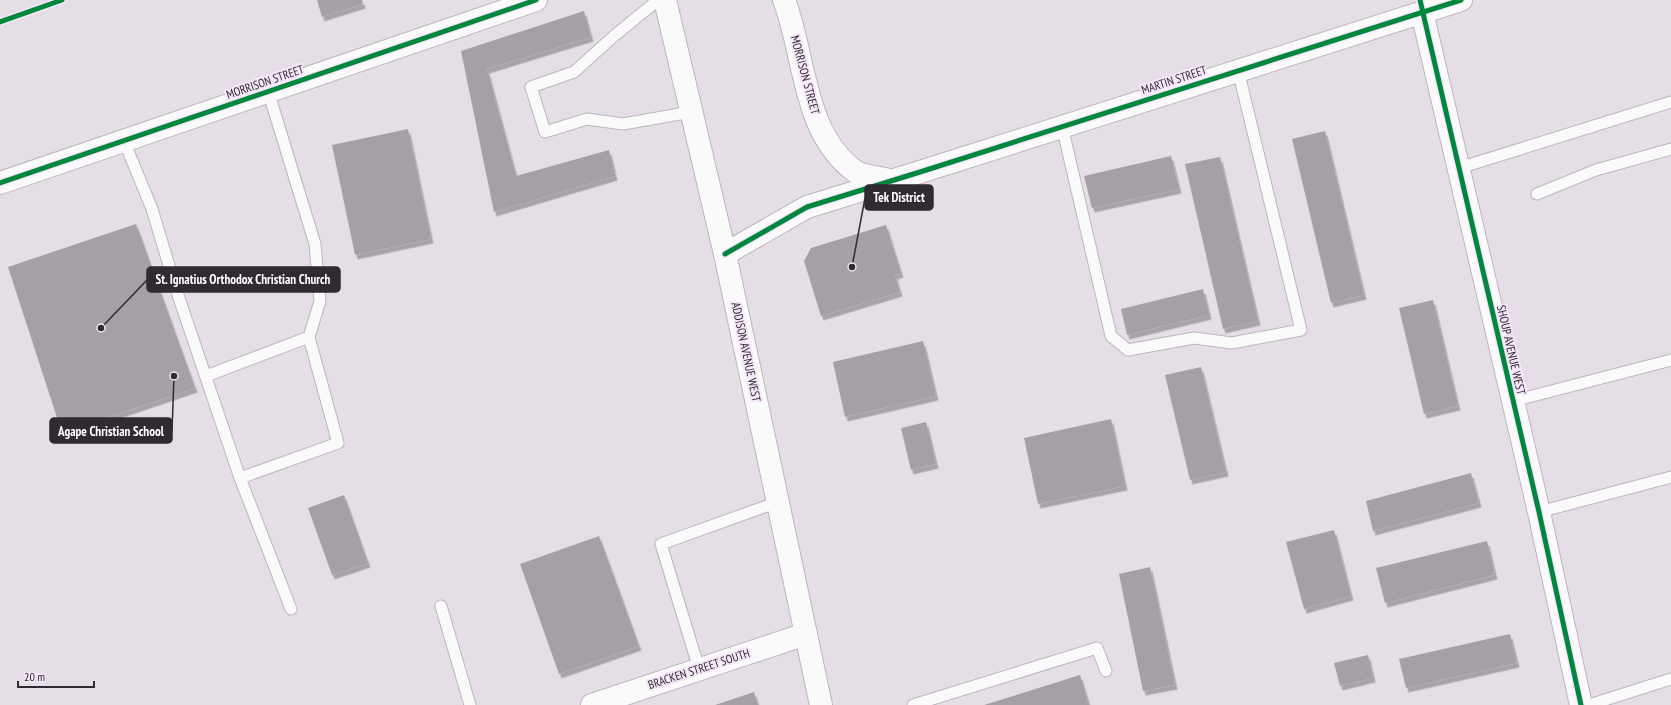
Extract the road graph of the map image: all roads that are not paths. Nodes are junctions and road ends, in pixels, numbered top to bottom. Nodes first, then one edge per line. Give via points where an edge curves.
1 (536, 0) edge
2 (658, 0) edge
3 (664, 0) edge
4 (784, 0) edge
5 (1461, 0) edge
6 (1421, 6) edge
7 (1238, 70) junction
8 (268, 92) junction
9 (1671, 102) edge
10 (691, 112) junction
11 (1062, 126) junction
12 (124, 141) junction
13 (1671, 149) edge
14 (1459, 168) junction
15 (893, 181) junction
16 (0, 184) edge
17 (1537, 194) dead end
18 (725, 254) junction
19 (309, 337) junction
20 (1671, 360) edge
21 (206, 376) junction
22 (1513, 401) junction
23 (1671, 477) edge
24 (240, 478) junction
25 (778, 502) junction
26 (1539, 512) junction
27 (441, 606) dead end
28 (291, 609) dead end
29 (806, 634) junction
30 (699, 669) junction
31 (1106, 671) dead end
32 (1671, 679) edge
33 (470, 705) edge
34 (592, 705) edge
35 (821, 705) edge
36 (913, 705) edge
37 (1581, 705) edge
38 (1589, 705) edge

1 - 8 street, MORRISON STREET
2 - 10 lane via 574,72 531,87 545,132 587,119 623,124
3 - 10 street, ADDISON AVENUE WEST
4 - 15 street, MORRISON STREET via 815,116 832,150 858,173
5 - 6 street, MARTIN STREET
6 - 7 street, MARTIN STREET
6 - 14 street, SHOUP AVENUE WEST
7 - 11 street, MARTIN STREET
7 - 11 lane via 1301,330 1232,343 1194,338 1128,350 1111,336
8 - 12 street, MORRISON STREET
8 - 19 lane via 315,244 320,301
9 - 14 lane
10 - 18 street, ADDISON AVENUE WEST
11 - 15 street, MARTIN STREET
12 - 16 street, MORRISON STREET
12 - 21 lane via 152,209
13 - 17 lane via 1596,170
14 - 22 street, SHOUP AVENUE WEST
15 - 18 street, MARTIN STREET via 807,207
18 - 25 street, ADDISON AVENUE WEST
19 - 21 lane
19 - 24 lane via 338,443
20 - 22 lane
21 - 24 lane
22 - 26 street, SHOUP AVENUE WEST
23 - 26 lane
24 - 28 lane
25 - 29 street, ADDISON AVENUE WEST
25 - 30 lane via 661,544
26 - 37 street, SHOUP AVENUE WEST
27 - 33 lane
29 - 30 street, BRACKEN STREET SOUTH
29 - 35 street, ADDISON AVENUE WEST
30 - 34 street, BRACKEN STREET SOUTH
31 - 36 lane via 1097,648
32 - 38 lane

